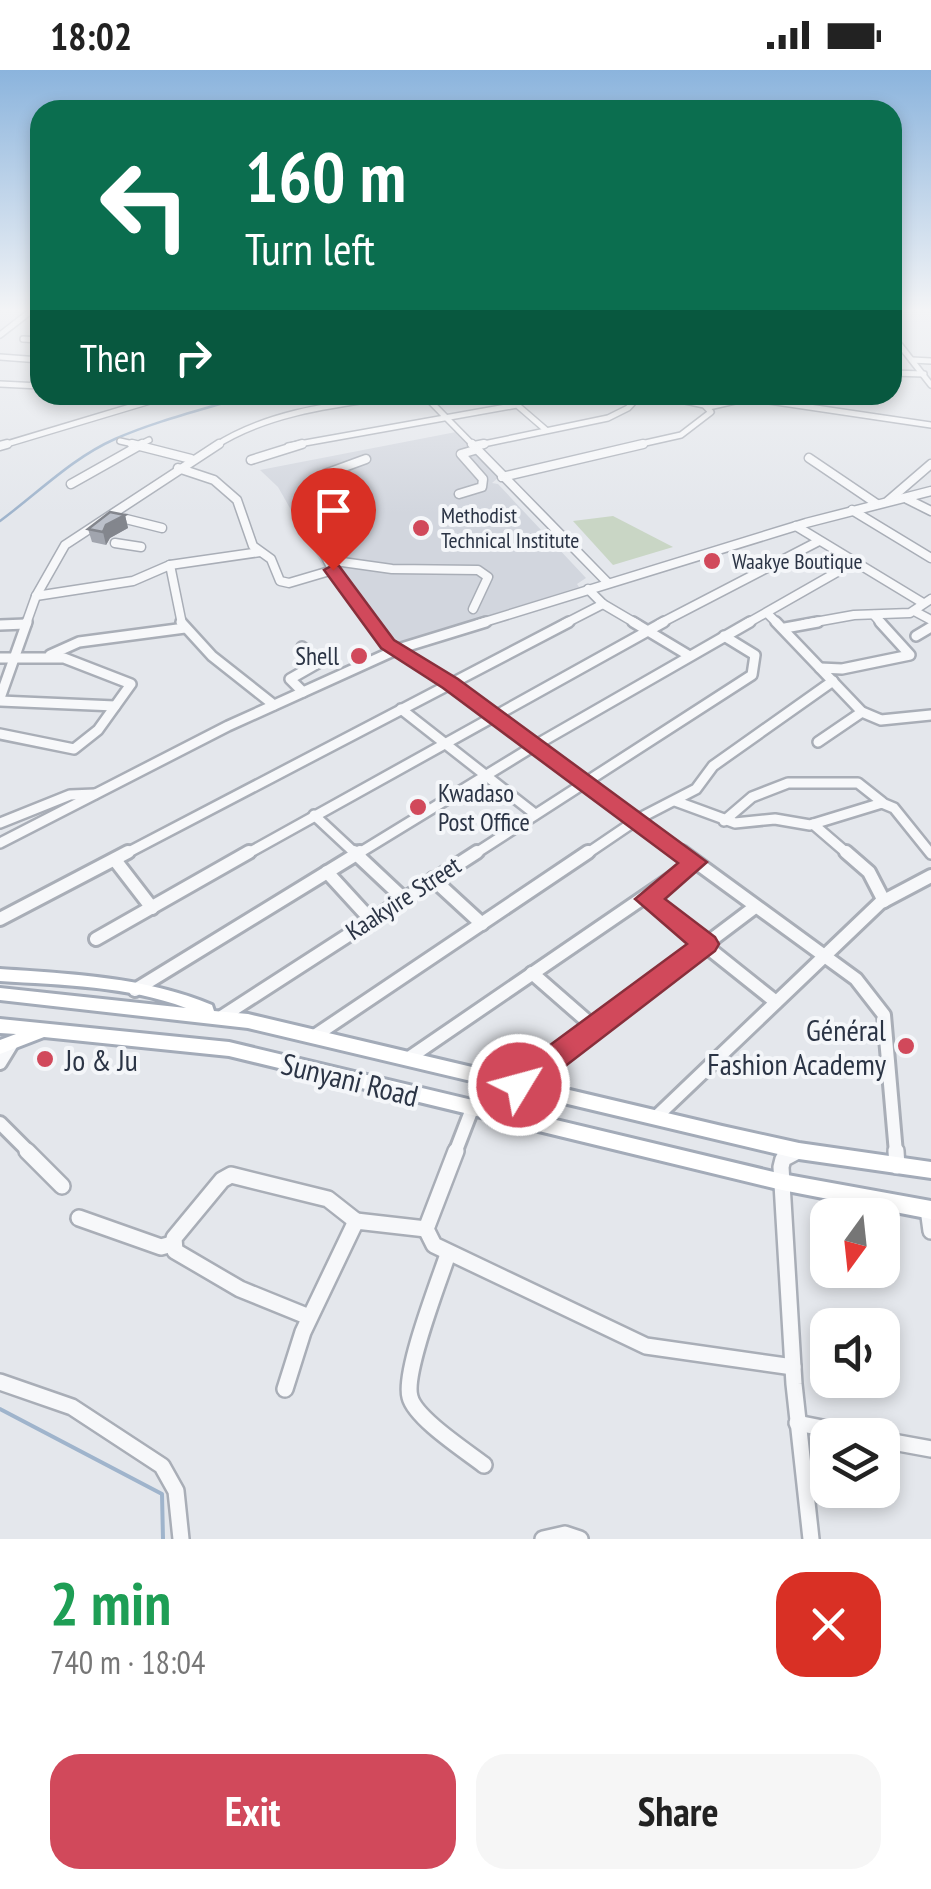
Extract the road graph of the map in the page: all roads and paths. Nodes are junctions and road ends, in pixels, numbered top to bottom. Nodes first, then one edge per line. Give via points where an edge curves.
1 (2, 386) edge
2 (30, 386) edge
3 (136, 405) edge
4 (330, 405) edge
5 (434, 405) edge
6 (631, 405) edge
7 (700, 405) edge
8 (715, 405) edge
9 (795, 405) edge
10 (709, 407) junction
11 (446, 418) junction
12 (931, 425) edge
13 (546, 430) junction
14 (148, 440) dead end
15 (120, 441) dead end
16 (0, 446) edge
17 (136, 446) junction
18 (476, 448) junction
19 (809, 458) dead end
20 (366, 459) dead end
21 (191, 460) junction
22 (251, 460) dead end
23 (931, 464) edge
24 (178, 468) junction
25 (502, 476) junction
26 (71, 484) dead end
27 (907, 485) junction
28 (930, 491) edge
29 (458, 494) dead end
30 (906, 498) junction
31 (882, 502) junction
32 (852, 510) junction
33 (931, 511) edge
34 (126, 519) edge
35 (796, 526) junction
36 (162, 528) dead end
37 (819, 541) junction
38 (115, 543) dead end
39 (140, 547) dead end
40 (260, 552) junction
41 (931, 558) edge
42 (328, 560) junction
43 (853, 563) junction
44 (170, 565) junction
45 (333, 570) junction
46 (608, 583) junction
47 (588, 589) junction
48 (36, 596) junction
49 (927, 601) edge
50 (603, 604) junction
51 (473, 609) dead end
52 (916, 612) junction
53 (768, 614) junction
54 (874, 616) junction
55 (26, 624) junction
56 (931, 624) edge
57 (0, 625) edge
58 (185, 628) junction
59 (784, 628) junction
60 (645, 630) junction
61 (724, 636) junction
62 (916, 636) dead end
63 (302, 647) dead end
64 (398, 650) junction
65 (688, 655) junction
66 (47, 656) junction
67 (0, 658) edge
68 (16, 659) junction
69 (820, 668) junction
70 (832, 681) junction
71 (450, 684) junction
72 (303, 692) junction
73 (0, 699) edge
74 (274, 704) junction
75 (115, 706) junction
76 (401, 709) junction
77 (862, 712) junction
78 (492, 714) junction
79 (931, 715) edge
80 (0, 734) edge
81 (443, 742) junction
82 (818, 742) dead end
83 (534, 746) junction
84 (486, 776) junction
85 (584, 782) junction
86 (96, 794) junction
87 (675, 801) junction
88 (882, 802) junction
89 (534, 814) junction
90 (314, 816) junction
91 (638, 819) junction
92 (724, 821) junction
93 (0, 823) edge
94 (813, 824) junction
95 (0, 843) edge
96 (356, 854) junction
97 (931, 854) edge
98 (116, 860) junction
99 (694, 862) junction
100 (327, 872) junction
101 (931, 876) edge
102 (433, 879) junction
103 (403, 898) junction
104 (647, 899) junction
105 (884, 901) junction
106 (755, 907) junction
107 (152, 908) junction
108 (0, 919) edge
109 (370, 920) junction
110 (482, 924) junction
111 (96, 938) dead end
112 (706, 944) junction
113 (824, 956) junction
114 (532, 973) junction
115 (0, 975) edge
116 (134, 990) junction
117 (0, 994) edge
118 (776, 1002) junction
119 (218, 1015) junction
120 (0, 1026) edge
121 (595, 1028) junction
122 (42, 1030) junction
123 (316, 1035) junction
124 (5, 1046) edge
125 (409, 1058) junction
126 (0, 1063) edge
127 (519, 1085) junction
128 (472, 1109) junction
129 (655, 1118) junction
130 (0, 1122) edge
131 (799, 1151) junction
132 (898, 1166) junction
133 (931, 1170) edge
134 (782, 1182) junction
135 (62, 1186) dead end
136 (929, 1210) edge
137 (80, 1218) dead end
138 (356, 1221) junction
139 (426, 1228) junction
140 (931, 1231) edge
141 (172, 1244) junction
142 (448, 1254) junction
143 (310, 1318) junction
144 (793, 1367) junction
145 (0, 1382) edge
146 (285, 1389) dead end
147 (797, 1423) junction
148 (810, 1426) edge
149 (900, 1443) edge
150 (931, 1449) edge
151 (484, 1465) dead end
152 (182, 1539) edge
153 (543, 1539) edge
154 (580, 1539) edge
155 (811, 1539) edge

1 - 2 street
3 - 16 street
4 - 21 street via 240,432
5 - 11 street
6 - 13 street via 608,418
7 - 10 street
8 - 10 street
9 - 12 street
10 - 25 street via 681,435
11 - 13 street via 518,405
11 - 18 street
11 - 22 street via 280,448
13 - 18 street
14 - 17 street
15 - 17 street
17 - 21 street
17 - 26 street
18 - 25 street
18 - 29 street via 461,454 483,479 482,487
19 - 31 street
20 - 42 street via 325,474 303,501
21 - 24 street
23 - 27 street
24 - 40 street via 214,480 237,500
24 - 48 street via 65,546
25 - 46 street
27 - 28 street
27 - 31 street
28 - 30 street
30 - 31 street
30 - 33 street
31 - 32 street
32 - 35 street
32 - 41 street
34 - 36 street
35 - 37 street
35 - 46 street
37 - 43 street
37 - 60 street
38 - 39 street
40 - 44 street
40 - 45 street via 282,583
42 - 45 street
42 - 51 street via 478,570 488,577
43 - 49 street
43 - 53 street
44 - 48 street via 132,581
44 - 58 street
45 - 64 street
46 - 47 street
47 - 50 street
47 - 64 street
48 - 55 street
49 - 52 street
50 - 60 street
50 - 71 street
52 - 54 street
52 - 56 street
53 - 59 street
53 - 61 street
54 - 59 street
54 - 69 street via 910,655 842,670
55 - 57 street
55 - 68 street
56 - 62 street
58 - 66 street via 79,642
58 - 74 street
59 - 69 street
60 - 65 street
60 - 78 street
61 - 65 street
61 - 85 street, Kaakyire Street via 755,656 752,675
63 - 72 street via 318,663 290,679
64 - 71 street
64 - 72 street
65 - 83 street
66 - 68 street
66 - 75 street via 130,682
67 - 68 street
68 - 73 street
69 - 70 street
70 - 77 street
70 - 87 street
71 - 76 street
71 - 78 street
72 - 74 street
73 - 75 street
74 - 86 street
75 - 80 street via 74,749
76 - 81 street
76 - 98 street
77 - 79 street via 881,720
77 - 82 street
78 - 81 street
78 - 83 street
81 - 84 street
81 - 90 street
83 - 84 street
83 - 85 street
84 - 89 street
84 - 96 street
85 - 89 street, Kaakyire Street
85 - 91 street
86 - 93 street via 74,792
86 - 95 street
87 - 91 street
87 - 92 street
88 - 92 street via 858,783 788,783 752,797
88 - 94 street
88 - 97 street
89 - 102 street, Kaakyire Street
90 - 96 street
90 - 107 street
91 - 99 street
91 - 110 street
92 - 94 street
94 - 105 street via 869,872
96 - 100 street
96 - 103 street
98 - 107 street
98 - 108 street
99 - 104 street
99 - 106 street
100 - 109 street
100 - 116 street
101 - 105 street
102 - 103 street, Kaakyire Street
102 - 110 street
103 - 109 street, Kaakyire Street
104 - 112 street
104 - 114 street
105 - 113 street
106 - 112 street
106 - 113 street
107 - 111 street
109 - 119 street, Kaakyire Street
110 - 123 street
112 - 118 street
112 - 121 street
113 - 118 street
113 - 132 street via 856,979 884,1015
114 - 121 street
114 - 125 street
115 - 116 main road
116 - 119 main road via 186,1000
117 - 119 main road
118 - 129 street
119 - 123 main road
120 - 122 main road, Sunyani Road
121 - 127 street
122 - 124 main road
122 - 128 main road, Sunyani Road via 230,1050
123 - 125 main road
124 - 126 street
125 - 127 main road
127 - 129 main road
128 - 134 main road, Sunyani Road
128 - 139 street
129 - 131 main road
130 - 135 street
131 - 132 main road
131 - 134 street via 782,1159
132 - 133 main road
134 - 136 main road, Sunyani Road
134 - 144 street
136 - 140 street
137 - 141 street via 150,1244
138 - 139 street
138 - 141 street via 328,1199 231,1175
138 - 143 street
139 - 142 street
141 - 143 street via 240,1289
142 - 144 street via 646,1346
142 - 151 street via 408,1396
143 - 146 street
144 - 147 street
145 - 152 street via 72,1407 162,1466 178,1492
147 - 148 street
147 - 155 street
149 - 150 street
153 - 154 street

